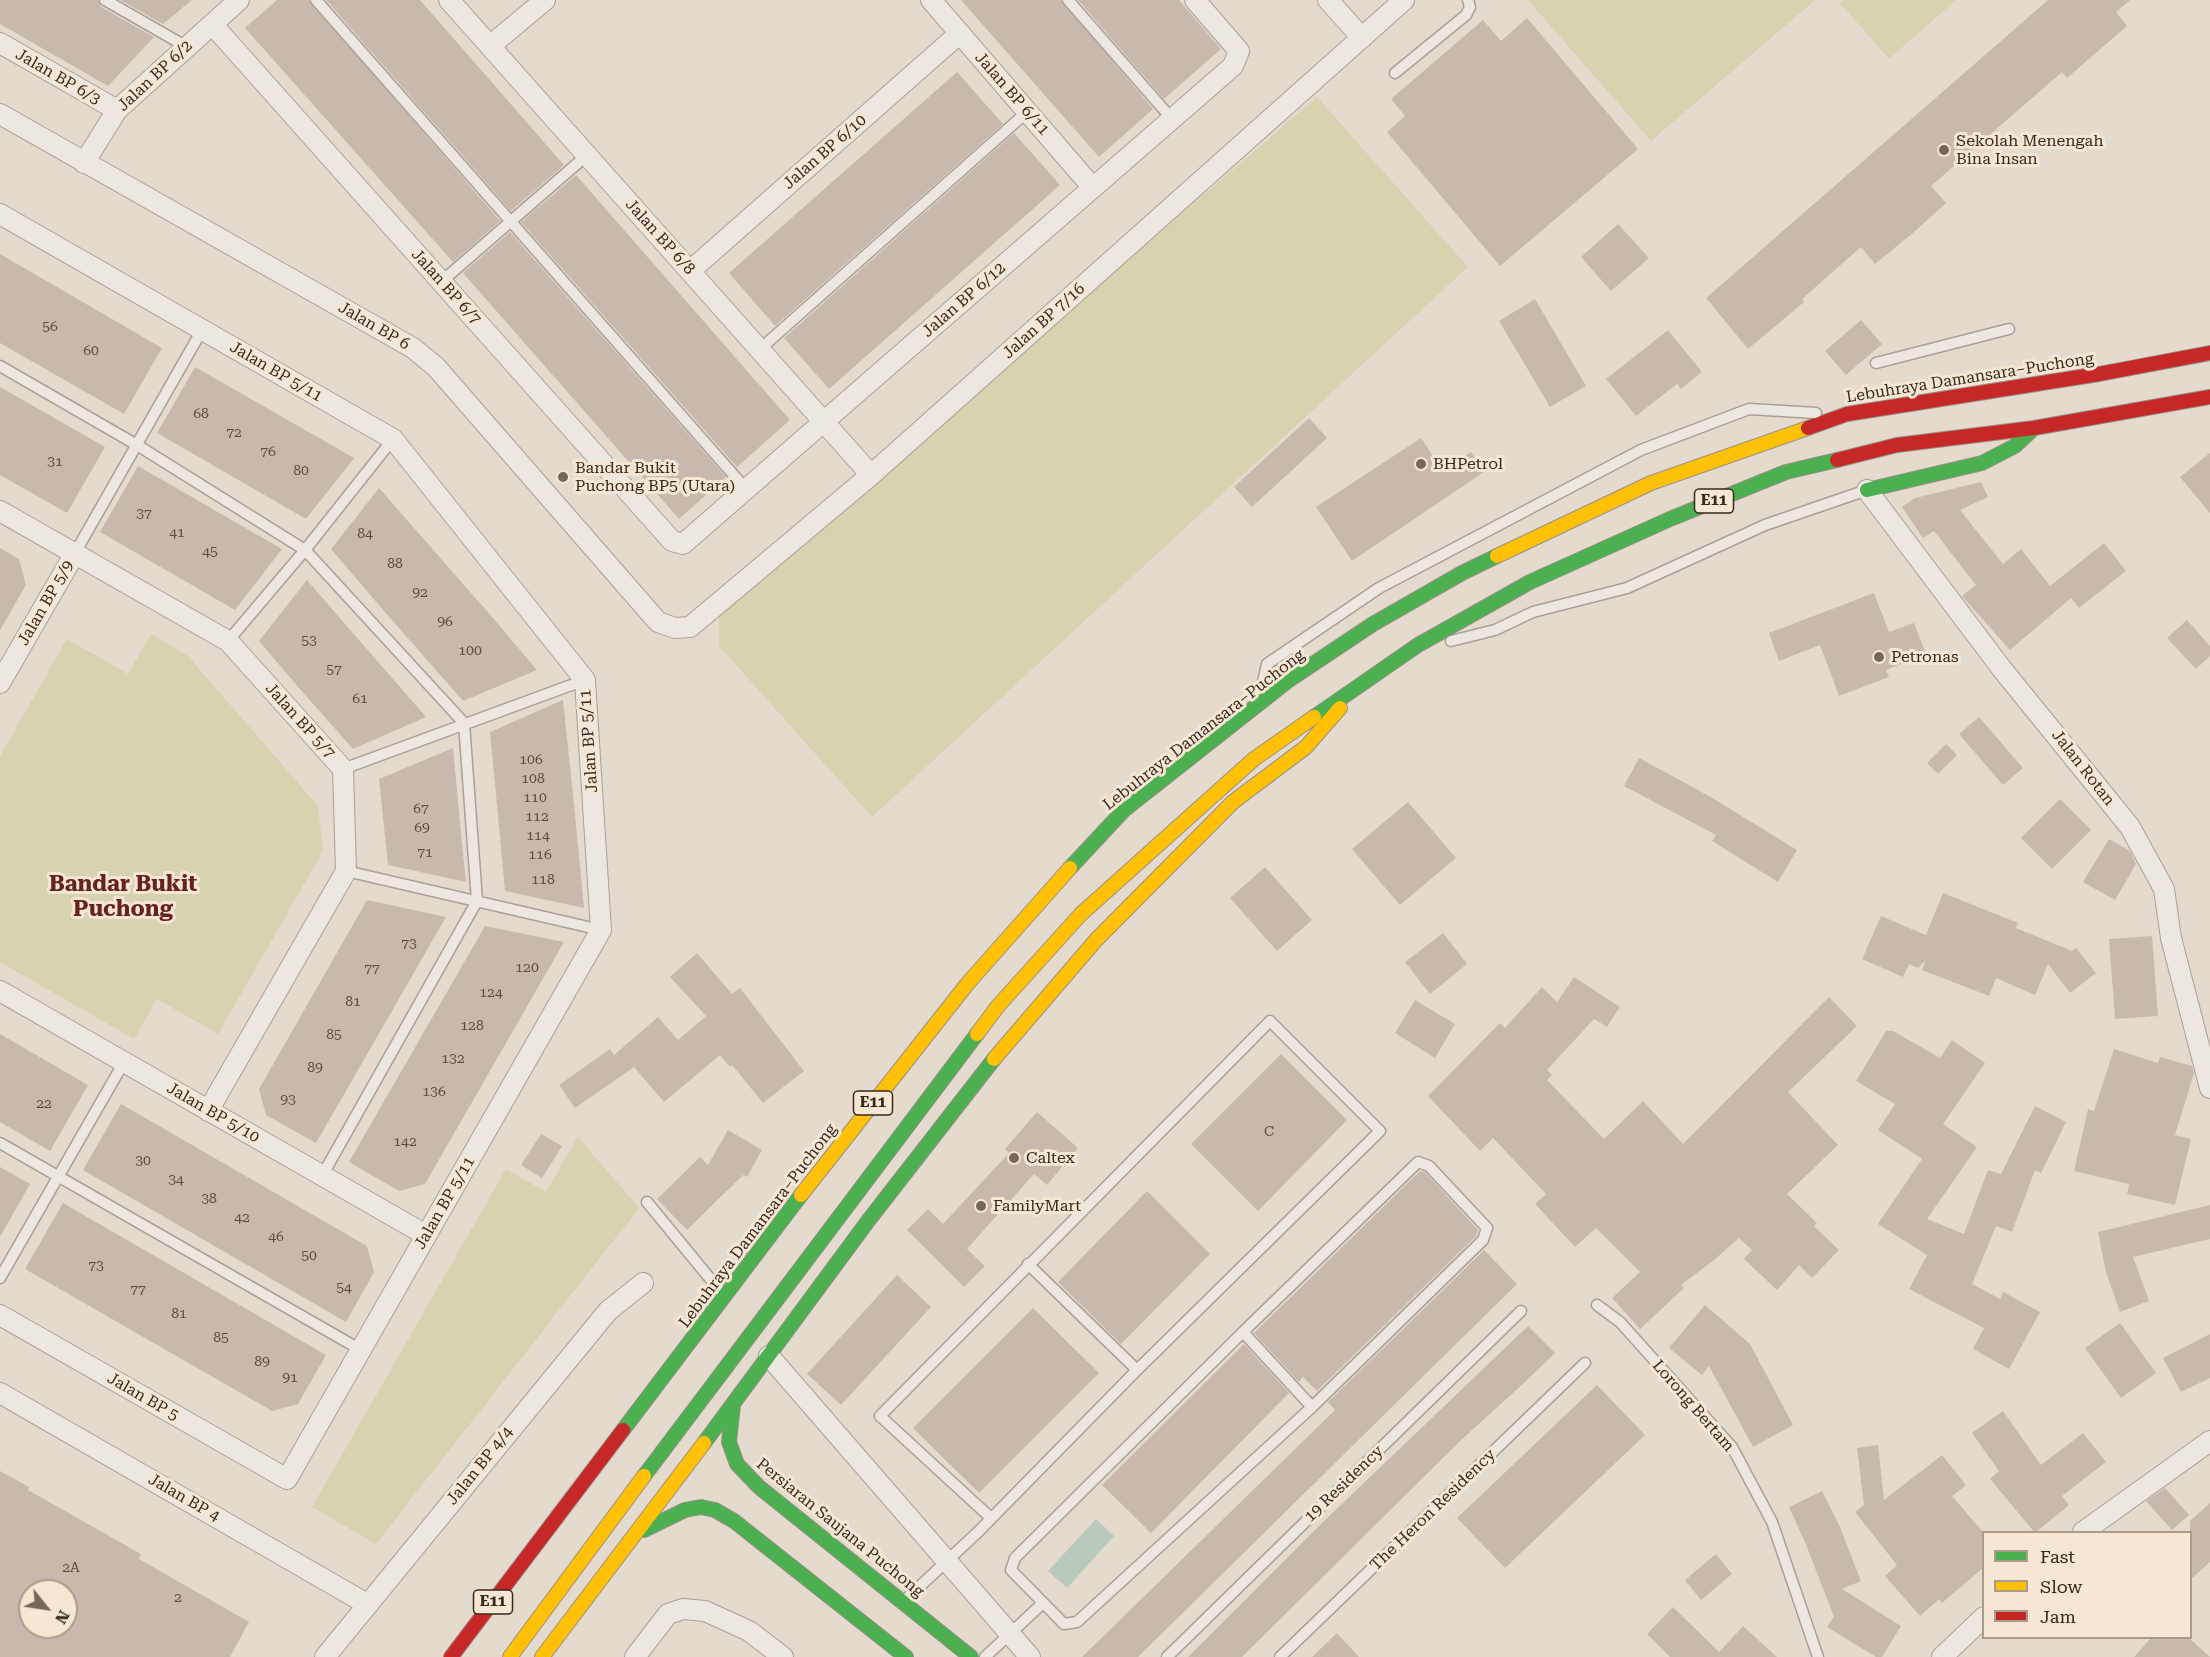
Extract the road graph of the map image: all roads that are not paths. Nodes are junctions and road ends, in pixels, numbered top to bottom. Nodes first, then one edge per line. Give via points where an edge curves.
1 (105, 0) edge
2 (239, 0) edge
3 (316, 0) edge
4 (449, 0) edge
5 (545, 0) edge
6 (1068, 0) edge
7 (1195, 0) edge
8 (1328, 0) edge
9 (1404, 0) edge
10 (1468, 0) edge
11 (934, 1) edge
12 (212, 24) junction
13 (960, 33) junction
14 (1362, 38) junction
15 (0, 43) edge
16 (490, 46) junction
17 (187, 47) junction
18 (1395, 73) dead end
19 (117, 110) junction
20 (1027, 112) junction
21 (0, 114) edge
22 (1172, 118) junction
23 (587, 155) junction
24 (84, 163) junction
25 (1093, 188) junction
26 (0, 214) edge
27 (510, 222) junction
28 (690, 271) junction
29 (441, 282) junction
30 (2010, 329) dead end
31 (202, 330) junction
32 (759, 350) junction
33 (2210, 353) edge
34 (1876, 363) dead end
35 (0, 366) edge
36 (2210, 397) edge
37 (1847, 414) junction
38 (824, 422) junction
39 (2034, 428) junction
40 (393, 439) junction
41 (137, 445) junction
42 (871, 475) junction
43 (746, 489) junction
44 (1867, 490) junction
45 (0, 511) edge
46 (682, 544) joint
47 (305, 550) junction
48 (75, 553) junction
49 (675, 628) joint
50 (228, 641) junction
51 (1418, 645) junction
52 (585, 680) junction
53 (0, 683) edge
54 (1360, 686) junction
55 (1259, 704) junction
56 (464, 723) junction
57 (343, 769) junction
58 (346, 871) junction
59 (477, 901) junction
60 (602, 930) junction
61 (0, 991) edge
62 (124, 1062) junction
63 (2210, 1088) edge
64 (208, 1111) junction
65 (0, 1143) edge
66 (58, 1176) junction
67 (322, 1176) junction
68 (647, 1202) dead end
69 (426, 1235) junction
70 (1028, 1264) junction
71 (0, 1278) edge
72 (643, 1283) dead end
73 (724, 1296) junction
74 (1597, 1305) dead end
75 (1521, 1311) dead end
76 (0, 1315) edge
77 (1243, 1332) junction
78 (361, 1350) junction
79 (769, 1356) junction
80 (1585, 1364) dead end
81 (1137, 1370) junction
82 (0, 1393) edge
83 (734, 1404) junction
84 (1311, 1407) junction
85 (2210, 1441) edge
86 (287, 1479) joint
87 (991, 1518) junction
88 (2086, 1531) edge
89 (635, 1535) junction
90 (946, 1561) junction
91 (904, 1601) junction
92 (1043, 1603) junction
93 (368, 1604) junction
94 (1982, 1618) edge
95 (1010, 1634) junction
96 (325, 1657) edge
97 (451, 1657) edge
98 (510, 1657) edge
99 (542, 1657) edge
100 (635, 1657) edge
101 (783, 1657) edge
102 (906, 1657) edge
103 (971, 1657) edge
104 (985, 1657) edge
105 (1030, 1657) edge
106 (1167, 1657) edge
107 (1280, 1657) edge
108 (1818, 1657) edge
109 (1942, 1657) edge

1 - 17 lane
2 - 12 street, Jalan BP 6/2
3 - 27 lane
4 - 16 street, Jalan BP 6/8
5 - 16 street
6 - 22 lane
7 - 22 street, Jalan BP 6/12 via 1239,51 1233,66
8 - 14 street
9 - 14 street, Jalan BP 7/16
10 - 18 lane via 1466,15
11 - 13 street, Jalan BP 6/11
12 - 17 street, Jalan BP 6/2
12 - 29 street, Jalan BP 6/7
13 - 20 street, Jalan BP 6/11
13 - 28 street, Jalan BP 6/10
14 - 42 street, Jalan BP 7/16
15 - 19 street, Jalan BP 6/3
16 - 23 street, Jalan BP 6/8
17 - 19 street, Jalan BP 6/2
19 - 24 street, Jalan BP 6/2
20 - 25 street, Jalan BP 6/11
20 - 32 lane
21 - 24 street, Jalan BP 6
22 - 25 street, Jalan BP 6/12
23 - 27 lane
23 - 28 street, Jalan BP 6/8
24 - 49 street, Jalan BP 6 via 413,348 436,367 658,622
25 - 38 street, Jalan BP 6/12
26 - 31 street, Jalan BP 5/11
27 - 29 lane
27 - 43 lane
28 - 32 street, Jalan BP 6/8
29 - 46 street, Jalan BP 6/7 via 672,541
30 - 34 lane
31 - 40 street, Jalan BP 5/11
31 - 41 lane
32 - 38 street, Jalan BP 6/8
33 - 37 main road, Lebuhraya Damansara–Puchong / E11
35 - 41 lane
36 - 39 main road, E11
37 - 55 main road, Lebuhraya Damansara–Puchong / E11 via 1651,483 1462,573 1373,624
37 - 55 lane via 1749,410 1641,450 1379,588 1268,664
38 - 42 street, Jalan BP 6/8
38 - 43 street, Jalan BP 6/12
39 - 44 main road via 2015,446 1983,463
39 - 51 main road, E11 via 1897,445 1786,472 1530,582
40 - 47 lane
40 - 52 street, Jalan BP 5/11
41 - 47 lane
41 - 48 lane
42 - 49 street, Jalan BP 7/16 via 690,627
43 - 46 street, Jalan BP 6/12
44 - 51 lane via 1765,525 1627,588 1533,612 1495,630
44 - 63 street, Jalan Rotan via 2002,669 2130,827 2164,889 2171,938
45 - 48 street, Jalan BP 5/7
47 - 50 lane
47 - 56 lane
48 - 50 street, Jalan BP 5/7
48 - 53 street, Jalan BP 5/9
50 - 57 street, Jalan BP 5/7
51 - 54 main road, E11
52 - 56 lane
52 - 60 street, Jalan BP 5/11
54 - 79 main road via 1306,747 1233,802 1095,940 983,1073
54 - 98 main road, E11 via 1245,766 1081,914 998,1006 766,1310
55 - 73 main road, Lebuhraya Damansara–Puchong / E11 via 1124,810 1045,894 968,983
56 - 57 lane
56 - 59 lane
57 - 58 street, Jalan BP 5/7
58 - 59 lane
58 - 64 street
59 - 60 lane
59 - 67 lane
60 - 69 street, Jalan BP 5/11
61 - 62 street, Jalan BP 5/10
62 - 64 street, Jalan BP 5/10
62 - 66 lane
64 - 67 street, Jalan BP 5/10
65 - 66 lane
66 - 71 lane
66 - 78 lane
67 - 69 street, Jalan BP 5/10
68 - 73 lane
69 - 78 street, Jalan BP 5/11
70 - 81 lane
70 - 81 lane via 1270,1021 1380,1131
70 - 87 lane via 880,1416
72 - 93 street, Jalan BP 4/4 via 608,1311
73 - 97 main road, Lebuhraya Damansara–Puchong / E11
74 - 108 lane, Lorong Bertam via 1620,1322 1732,1447 1772,1522
75 - 106 lane, 19 Residency
76 - 86 street, Jalan BP 5
77 - 84 lane
77 - 84 lane via 1418,1162 1429,1166 1487,1228 1483,1240
77 - 92 lane via 1015,1558 1011,1570
78 - 86 street, Jalan BP 5/11
79 - 83 main road
79 - 90 street
80 - 107 lane, The Heron Residency
81 - 87 lane
82 - 93 street, Jalan BP 4
83 - 89 main road
83 - 91 main road, Persiaran Saujana Puchong via 729,1442 737,1464 759,1487
84 - 92 lane via 1077,1622 1064,1624
85 - 88 street
87 - 90 lane
89 - 99 main road
89 - 102 main road via 685,1510 714,1510 734,1521
90 - 91 lane
90 - 95 street
91 - 103 main road, Persiaran Saujana Puchong
92 - 95 lane
93 - 96 street, Jalan BP 4/4
94 - 109 street
95 - 104 lane
95 - 105 street
100 - 101 street via 668,1614 683,1609 705,1611 749,1631

